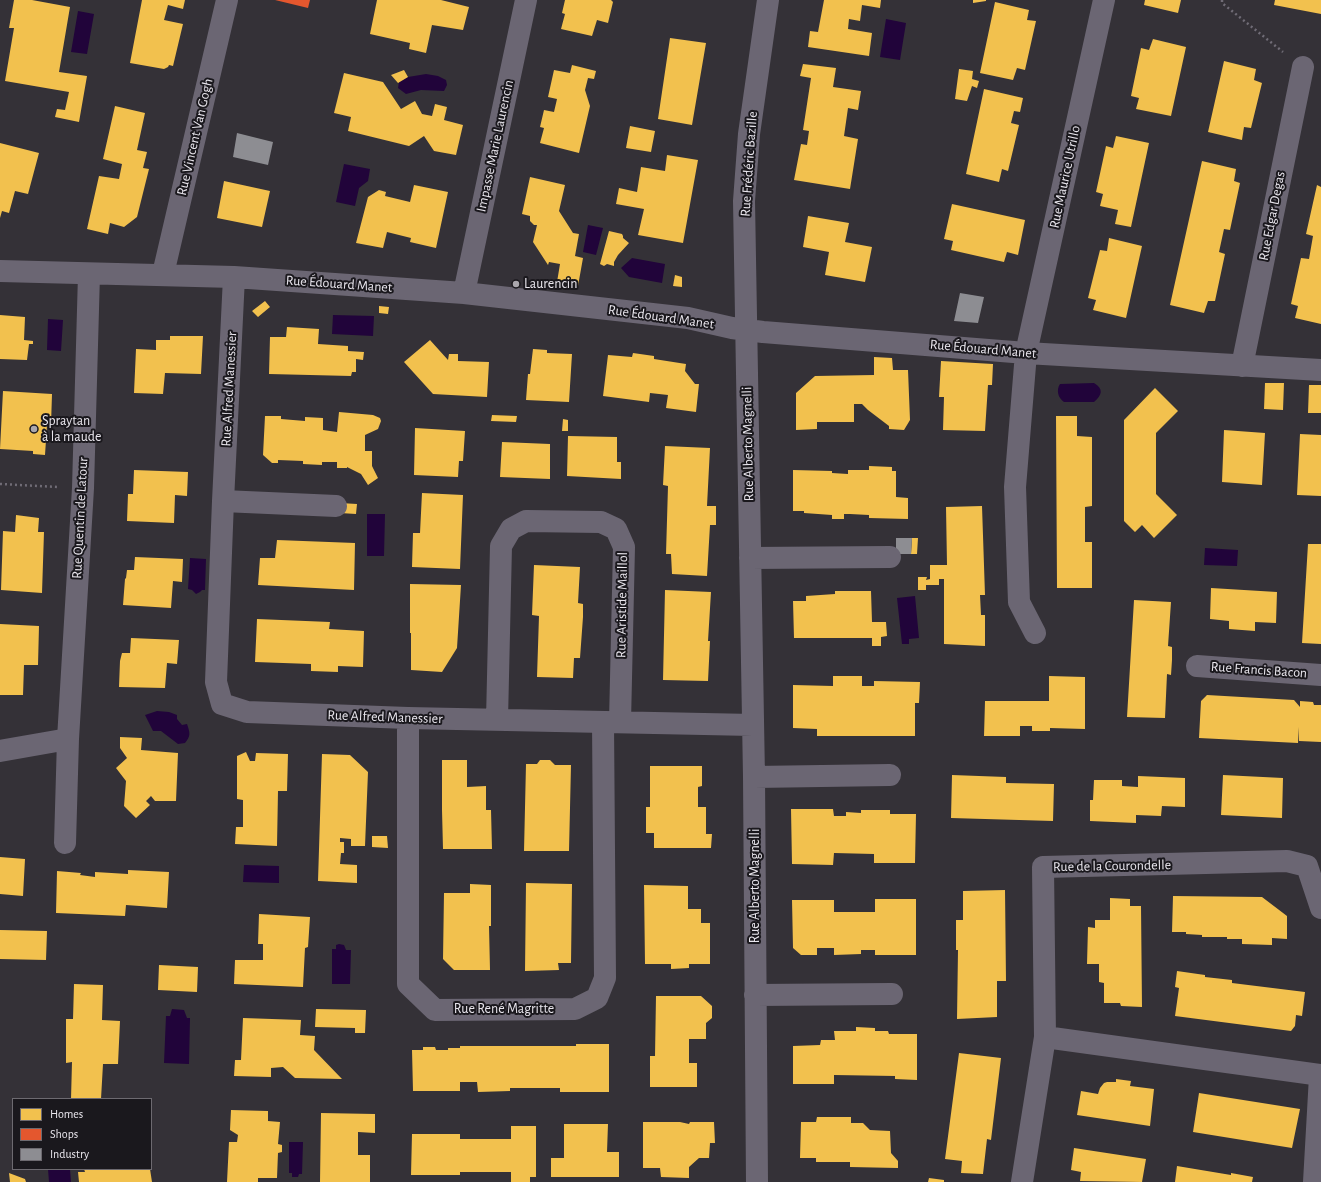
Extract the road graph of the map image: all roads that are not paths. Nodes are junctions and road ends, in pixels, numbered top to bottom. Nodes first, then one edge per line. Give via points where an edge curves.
1 (227, 0) edge
2 (526, 0) edge
3 (768, 0) edge
4 (1104, 0) edge
5 (1303, 67) road end
6 (0, 271) edge
7 (89, 274) junction
8 (163, 274) junction
9 (234, 277) junction
10 (464, 293) junction
11 (746, 330) junction
12 (1026, 353) junction
13 (1242, 366) junction
14 (1321, 370) edge
15 (223, 501) junction
16 (336, 506) dead end
17 (890, 557) dead end
18 (750, 558) junction
19 (1035, 633) dead end
20 (1197, 666) dead end
21 (1321, 674) edge
22 (408, 718) junction
23 (497, 720) junction
24 (612, 722) junction
25 (753, 725) junction
26 (68, 739) junction
27 (0, 751) edge
28 (890, 776) dead end
29 (754, 777) junction
30 (65, 843) dead end
31 (1321, 908) edge
32 (755, 994) junction
33 (892, 994) dead end
34 (1045, 1037) junction
35 (1320, 1076) edge
36 (757, 1182) edge
37 (1022, 1182) edge
38 (1314, 1182) edge

1 - 8 street, Rue Vincent Van Gogh
2 - 10 street, Impasse Marie Laurencin
3 - 11 street, Rue Frédéric Bazille via 749,134 744,202
4 - 12 street, Rue Maurice Utrillo
5 - 13 street, Rue Edgar Degas
6 - 7 street, Rue Édouard Manet
7 - 8 street, Rue Édouard Manet
7 - 26 street, Rue Quentin de Latour via 83,488
8 - 9 street, Rue Édouard Manet
9 - 10 street, Rue Édouard Manet
9 - 15 street, Rue Alfred Manessier
10 - 11 street, Rue Édouard Manet via 688,318
11 - 12 street, Rue Édouard Manet
11 - 18 street, Rue Alberto Magnelli
12 - 13 street, Rue Édouard Manet
12 - 19 street, Rue Maurice Utrillo via 1015,487 1019,602
13 - 14 street, Rue Édouard Manet
15 - 16 street
15 - 22 street, Rue Alfred Manessier via 216,682 222,704 247,712
17 - 18 street
18 - 25 street, Rue Alberto Magnelli
20 - 21 street, Rue Francis Bacon
22 - 23 street, Rue Alfred Manessier
22 - 24 street, Rue René Magritte via 408,984 435,1010 575,1009 597,998 605,978
23 - 24 street, Rue Alfred Manessier
23 - 24 street, Rue Aristide Maillol via 501,546 511,529 526,521 601,522 616,529 624,547
24 - 25 street, Rue Alfred Manessier
25 - 29 street, Rue Alberto Magnelli
26 - 27 street
26 - 30 street, Rue Quentin de Latour
28 - 29 street
29 - 32 street, Rue Alberto Magnelli
31 - 34 street, Rue de la Courondelle via 1307,866 1288,861 1043,867
32 - 33 street
32 - 36 street, Rue Alberto Magnelli
34 - 35 street
34 - 37 street, Rue de la Courondelle
35 - 38 street

